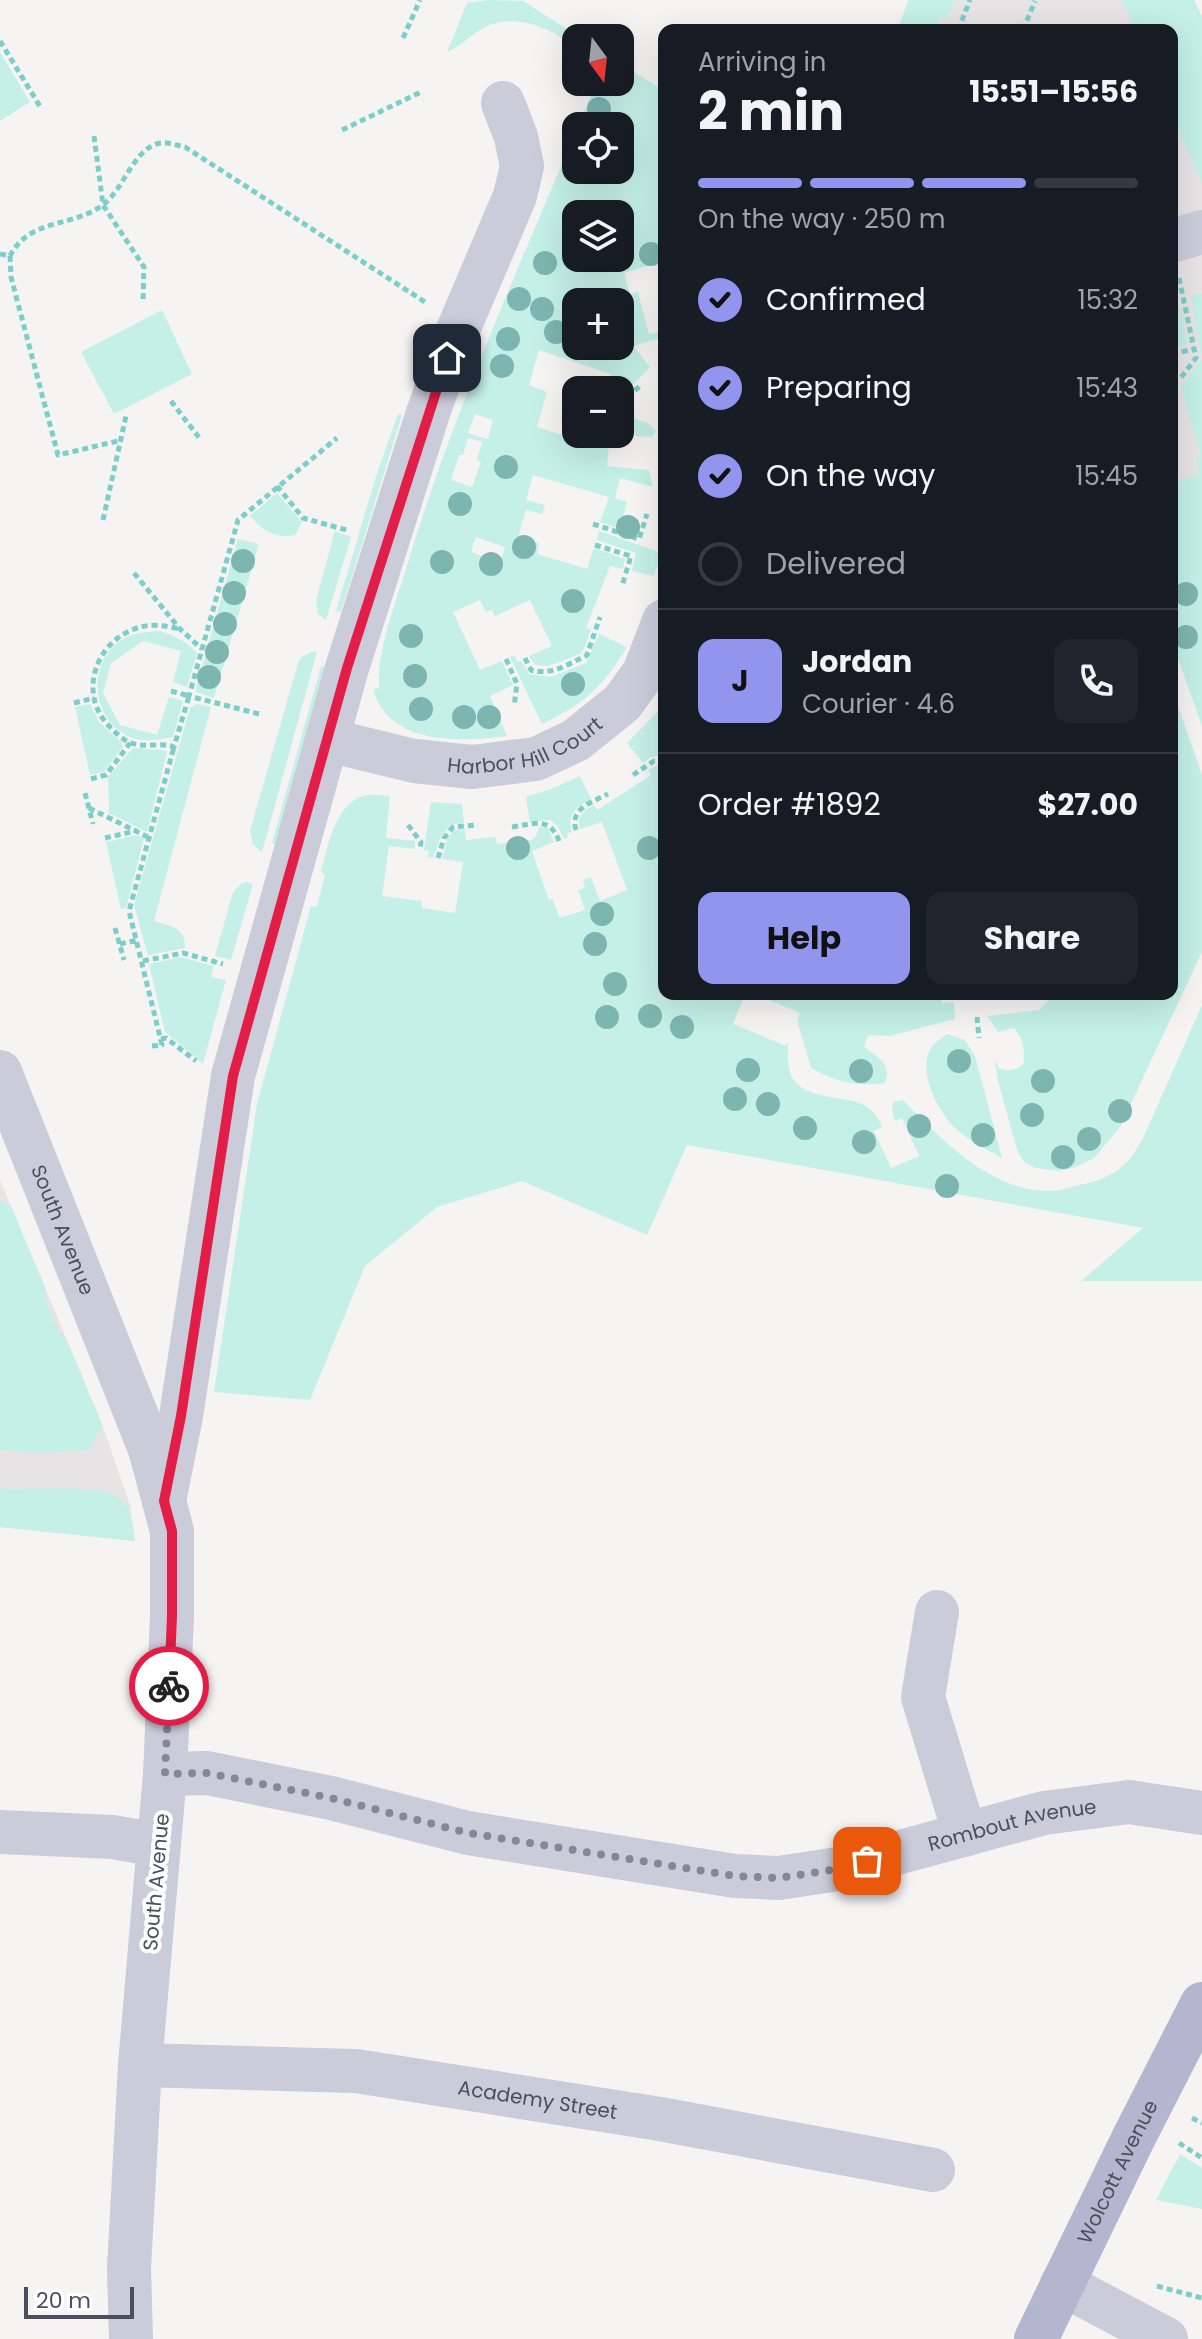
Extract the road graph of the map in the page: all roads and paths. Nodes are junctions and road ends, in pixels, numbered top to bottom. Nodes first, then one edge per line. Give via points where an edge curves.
1 (419, 0) edge
2 (970, 0) edge
3 (1035, 1) edge
4 (960, 24) edge
5 (1025, 24) edge
6 (403, 38) dead end
7 (0, 41) edge
8 (421, 92) dead end
9 (503, 103) dead end
10 (41, 108) dead end
11 (342, 130) dead end
12 (94, 136) dead end
13 (103, 205) junction
14 (1202, 232) edge
15 (0, 254) edge
16 (1178, 254) edge
17 (10, 256) junction
18 (1178, 272) edge
19 (143, 300) dead end
20 (436, 309) dead end
21 (1194, 349) junction
22 (1178, 353) edge
23 (1180, 379) dead end
24 (641, 385) dead end
25 (634, 391) edge
26 (171, 401) dead end
27 (126, 416) dead end
28 (337, 438) dead end
29 (200, 439) dead end
30 (122, 440) junction
31 (277, 486) junction
32 (647, 514) dead end
33 (103, 520) dead end
34 (593, 524) dead end
35 (355, 533) dead end
36 (595, 545) dead end
37 (134, 573) dead end
38 (622, 586) dead end
39 (600, 617) dead end
40 (180, 629) junction
41 (658, 637) edge
42 (202, 649) junction
43 (525, 658) dead end
44 (506, 659) dead end
45 (171, 691) dead end
46 (189, 696) junction
47 (94, 698) junction
48 (74, 703) dead end
49 (514, 706) dead end
50 (259, 714) dead end
51 (328, 740) junction
52 (130, 743) junction
53 (174, 747) junction
54 (658, 761) edge
55 (633, 775) dead end
56 (91, 779) dead end
57 (85, 793) dead end
58 (608, 794) dead end
59 (89, 808) junction
60 (93, 824) dead end
61 (408, 825) dead end
62 (478, 825) dead end
63 (512, 827) dead end
64 (576, 830) dead end
65 (136, 831) junction
66 (148, 837) junction
67 (105, 838) dead end
68 (559, 841) dead end
69 (420, 850) dead end
70 (438, 858) dead end
71 (115, 928) dead end
72 (137, 940) junction
73 (120, 944) junction
74 (124, 960) dead end
75 (143, 961) junction
76 (234, 967) dead end
77 (145, 971) junction
78 (135, 973) dead end
79 (977, 1017) dead end
80 (979, 1038) dead end
81 (161, 1039) junction
82 (152, 1046) dead end
83 (206, 1069) dead end
84 (0, 1072) edge
85 (164, 1501) junction
86 (937, 1612) dead end
87 (165, 1774) junction
88 (1202, 1813) edge
89 (0, 1832) edge
90 (965, 1835) junction
91 (159, 1845) junction
92 (1202, 2004) edge
93 (140, 2065) junction
94 (1192, 2118) dead end
95 (1202, 2123) edge
96 (1179, 2143) dead end
97 (1202, 2158) edge
98 (933, 2170) dead end
99 (1062, 2284) junction
100 (131, 2339) edge
101 (1036, 2339) edge
102 (1166, 2339) edge

1 - 6 path
2 - 4 path
3 - 5 path
7 - 10 path
8 - 11 path
9 - 51 street via 522,166 515,196 439,379
12 - 13 path
13 - 17 path via 33,232
13 - 19 path via 144,267
13 - 20 path via 147,147 165,142 185,147
14 - 16 street
15 - 17 path
17 - 30 path via 58,455
18 - 21 path
21 - 22 path
21 - 23 path via 1196,358
24 - 25 path
26 - 29 path
27 - 30 path
28 - 31 path
30 - 33 path
31 - 35 path via 303,518
31 - 42 path via 238,520
32 - 34 path via 639,539
36 - 38 path via 631,556
37 - 40 path
39 - 43 path via 587,655 537,672
40 - 42 path
40 - 47 path via 161,625 123,634 96,664
41 - 51 street, Harbor Hill Court via 644,673 622,703 576,740 536,759 472,767 414,761
42 - 46 path
44 - 49 path via 517,684
45 - 46 path
46 - 50 path
46 - 53 path
47 - 48 path
47 - 52 path via 102,720
51 - 85 street via 233,1076
52 - 53 path
52 - 56 path via 106,775
53 - 66 path
54 - 55 path
57 - 59 path
58 - 64 path via 577,811
59 - 60 path
59 - 65 path
61 - 69 path via 421,842
62 - 70 path via 453,827
63 - 68 path via 545,823
65 - 66 path
65 - 67 path
66 - 72 path via 129,911
71 - 73 path
72 - 73 path
72 - 75 path
73 - 74 path
75 - 76 path via 183,953
75 - 77 path
77 - 78 path
77 - 81 path
79 - 80 path
81 - 82 path via 162,1045
81 - 83 path
84 - 85 street, South Avenue via 150,1449
85 - 87 street, South Avenue via 172,1531
86 - 90 street via 923,1697
87 - 90 street, Rombout Avenue via 207,1773 468,1833 735,1876 779,1878 838,1869
87 - 91 street, South Avenue
88 - 90 street, Rombout Avenue via 1129,1802 1044,1813
89 - 91 street via 112,1837
91 - 93 street, South Avenue
92 - 99 main road, Wolcott Avenue
93 - 98 street, Academy Street via 356,2071 660,2119
93 - 100 street, South Avenue via 129,2268
94 - 95 path
96 - 97 path
99 - 101 main road, Wolcott Avenue
99 - 102 street

